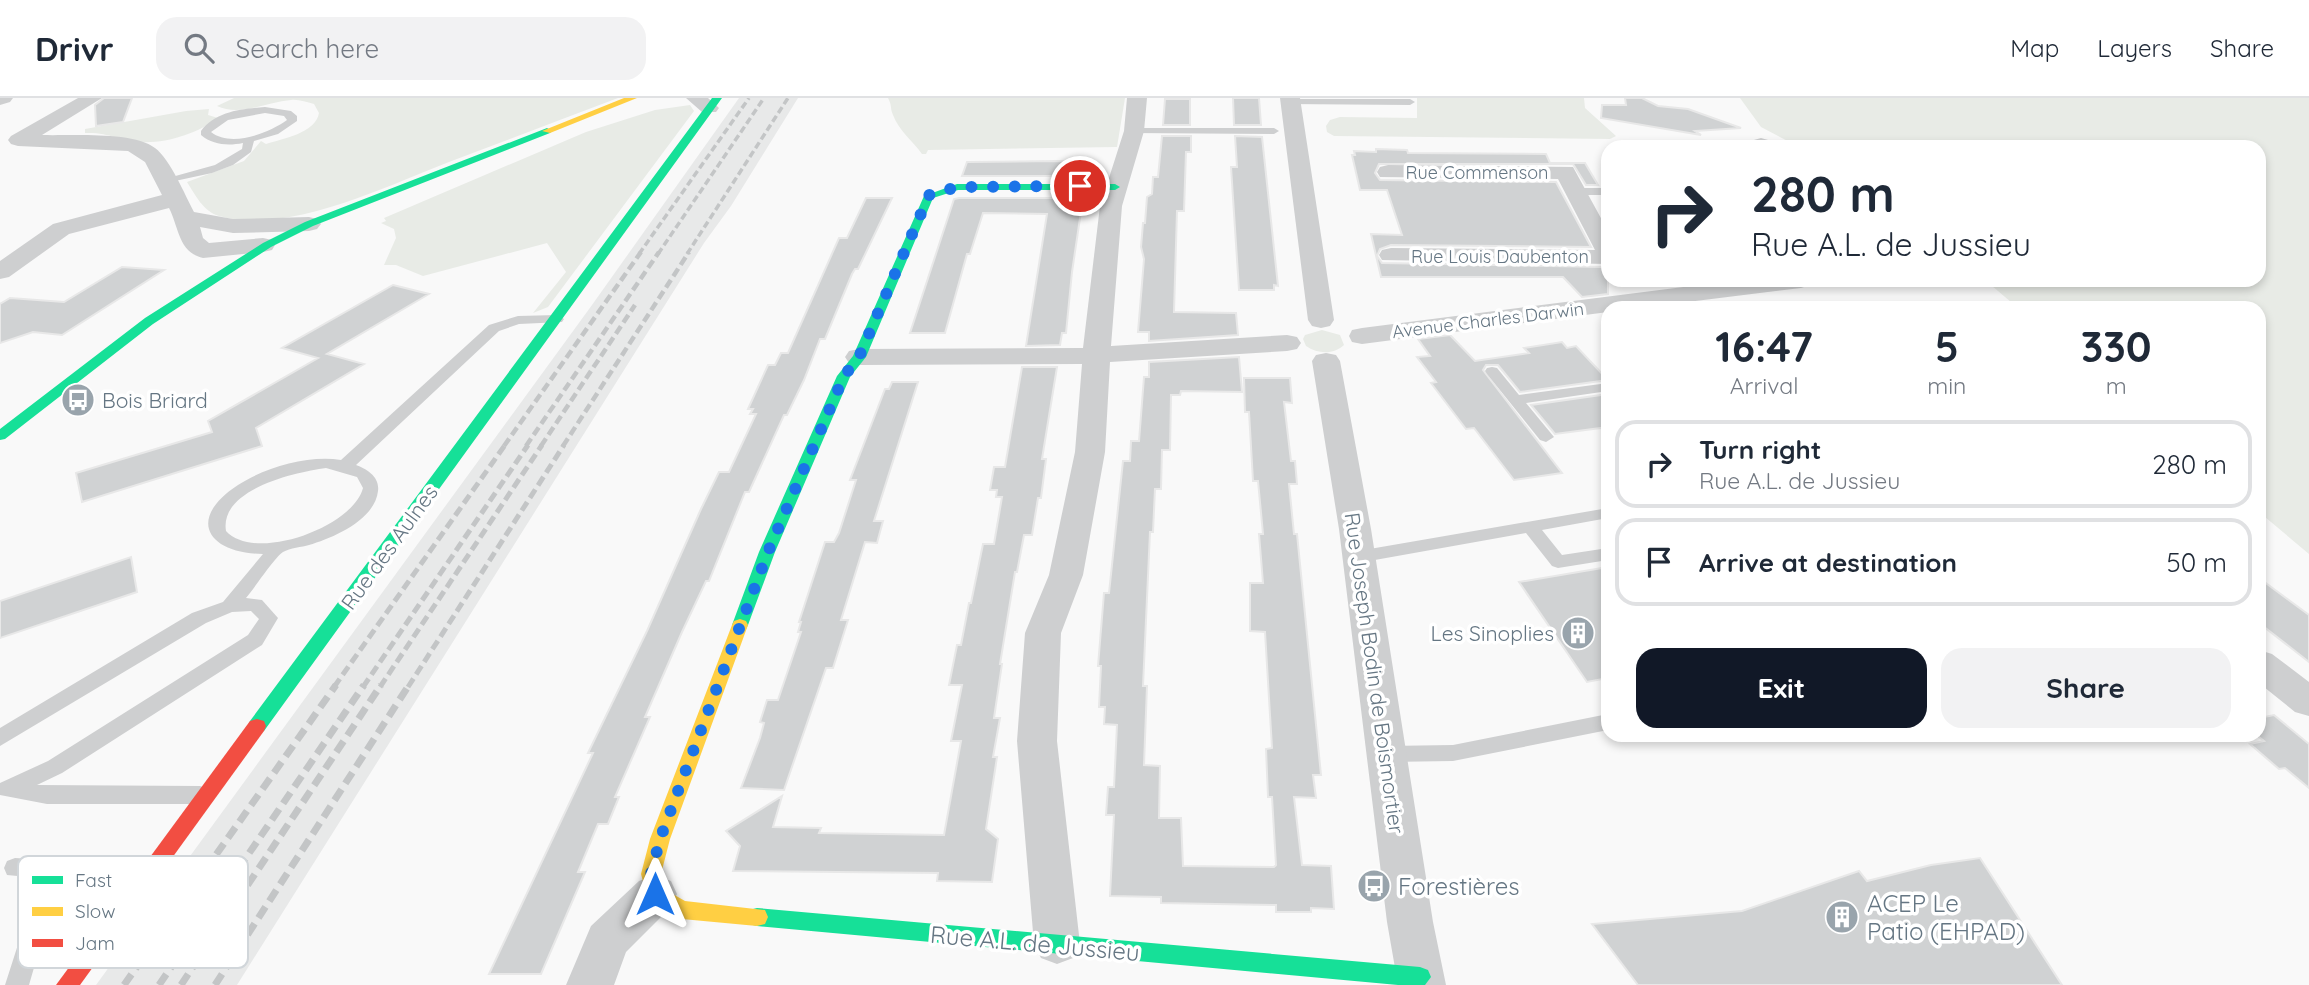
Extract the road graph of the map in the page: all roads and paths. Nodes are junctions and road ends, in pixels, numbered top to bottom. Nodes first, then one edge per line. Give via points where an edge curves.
1 (92, 98) edge
2 (1137, 98) edge
3 (1290, 100) edge
4 (637, 101) edge
5 (707, 101) edge
6 (1410, 102) dead end
7 (1134, 131) junction
8 (1275, 131) dead end
9 (248, 139) junction
10 (10, 144) edge
11 (1388, 172) dead end
12 (1571, 182) junction
13 (1115, 187) junction
14 (1601, 190) edge
15 (175, 199) junction
16 (309, 224) junction
17 (1601, 240) edge
18 (263, 246) junction
19 (203, 251) junction
20 (1601, 254) edge
21 (1391, 255) dead end
22 (0, 272) edge
23 (198, 286) junction
24 (1702, 287) edge
25 (1650, 296) edge
26 (1614, 301) edge
27 (1601, 303) edge
28 (557, 319) junction
29 (1321, 320) junction
30 (1362, 336) junction
31 (1287, 343) junction
32 (1098, 356) junction
33 (859, 357) junction
34 (1326, 361) junction
35 (1492, 371) dead end
36 (1601, 388) edge
37 (1515, 400) junction
38 (0, 436) edge
39 (1546, 438) dead end
40 (346, 465) junction
41 (1601, 514) edge
42 (1530, 526) junction
43 (276, 548) junction
44 (1601, 555) edge
45 (1358, 557) junction
46 (230, 606) junction
47 (2266, 668) edge
48 (2309, 702) edge
49 (1601, 723) edge
50 (0, 738) edge
51 (1387, 754) junction
52 (4, 789) edge
53 (207, 795) junction
54 (162, 856) edge
55 (15, 868) dead end
56 (18, 868) edge
57 (655, 894) junction
58 (1056, 944) junction
59 (23, 968) edge
60 (80, 968) edge
61 (1421, 981) edge
62 (18, 985) edge
63 (67, 985) edge
64 (590, 985) edge

1 - 10 street
2 - 7 street
3 - 6 lane
3 - 29 street
4 - 16 street
5 - 28 street, Rue des Aulnes
7 - 8 lane
7 - 13 street
9 - 9 lane via 287,126 292,116 278,111 250,112 214,123 205,133 213,139
9 - 15 lane via 247,150 237,159 213,170
10 - 15 street via 132,145 147,152
11 - 12 street, Rue Commenson
12 - 14 lane
12 - 17 street
13 - 32 street
13 - 33 street via 957,187 929,195
15 - 16 street via 233,226
15 - 19 street via 192,240
15 - 22 street via 61,229
16 - 18 street
18 - 19 street
18 - 23 street
19 - 23 street
20 - 21 street, Rue Louis Daubenton
23 - 38 street
24 - 25 street, Avenue Charles Darwin
25 - 26 street, Avenue Charles Darwin
27 - 30 street, Avenue Charles Darwin
28 - 40 lane via 518,320 494,328
28 - 53 street, Rue des Aulnes
29 - 30 street via 1353,328
29 - 31 street via 1290,329
30 - 34 street via 1360,352
31 - 32 street
31 - 34 street via 1297,354
32 - 33 street
32 - 58 street via 1090,452 1069,561 1043,633 1037,741
33 - 57 street via 844,376 714,691 660,839 651,874
34 - 45 street, Rue Joseph Bodin de Boismortier
35 - 37 lane
36 - 37 lane
37 - 39 lane
40 - 43 lane via 361,470 370,480 363,505 327,532
40 - 43 lane via 314,465 277,473 235,496 221,510 216,524 219,536 232,545
41 - 42 lane
42 - 44 lane via 1558,562
42 - 45 lane
43 - 46 lane
45 - 51 street, Rue Joseph Bodin de Boismortier
46 - 50 lane via 199,618
46 - 52 lane via 255,604 270,618 255,640 55,768
47 - 48 street
49 - 51 lane via 1452,753
51 - 61 street, Rue Joseph Bodin de Boismortier
52 - 53 lane via 47,795
53 - 54 street, Rue des Aulnes
55 - 56 lane
57 - 58 street, Rue A.L. de Jussieu via 682,910
57 - 64 street via 607,940
58 - 61 street, Rue A.L. de Jussieu
59 - 62 lane
60 - 63 street, Rue des Aulnes

